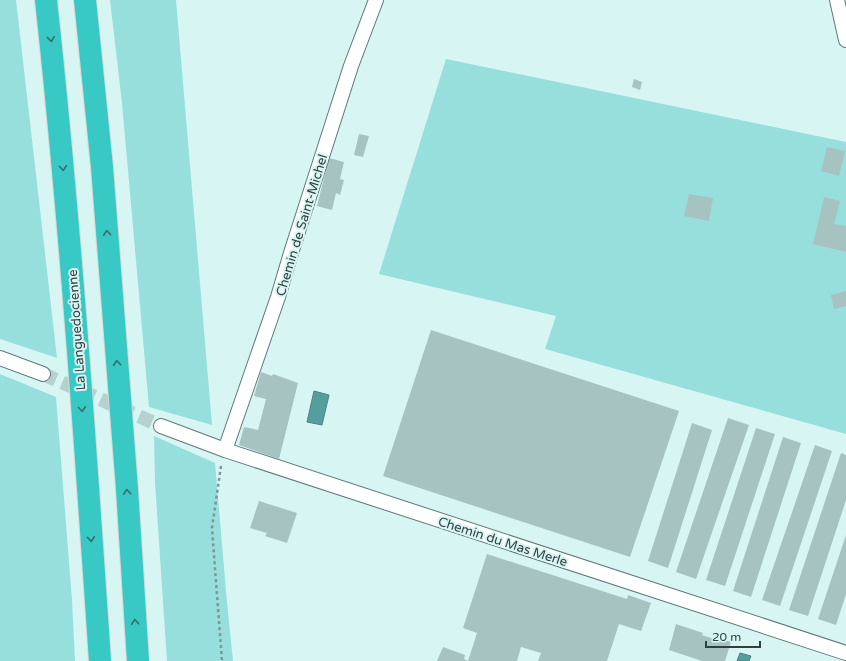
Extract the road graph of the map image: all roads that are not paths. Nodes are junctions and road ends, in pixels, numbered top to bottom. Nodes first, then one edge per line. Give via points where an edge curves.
1 (46, 0) edge
2 (85, 0) edge
3 (376, 0) edge
4 (837, 0) edge
5 (846, 40) edge
6 (0, 358) edge
7 (43, 374) tunnel mouth
8 (161, 426) tunnel mouth
9 (225, 450) junction
10 (846, 653) edge
11 (100, 661) edge
12 (138, 661) edge

1 -> 11 highway, La Languedocienne via 69,235
12 -> 2 highway via 105,206
3 - 9 street, Chemin de Saint-Michel via 351,66 278,297
4 - 5 street
6 - 7 street
8 - 9 street, Chemin du Mas Merle
9 - 10 street, Chemin du Mas Merle

